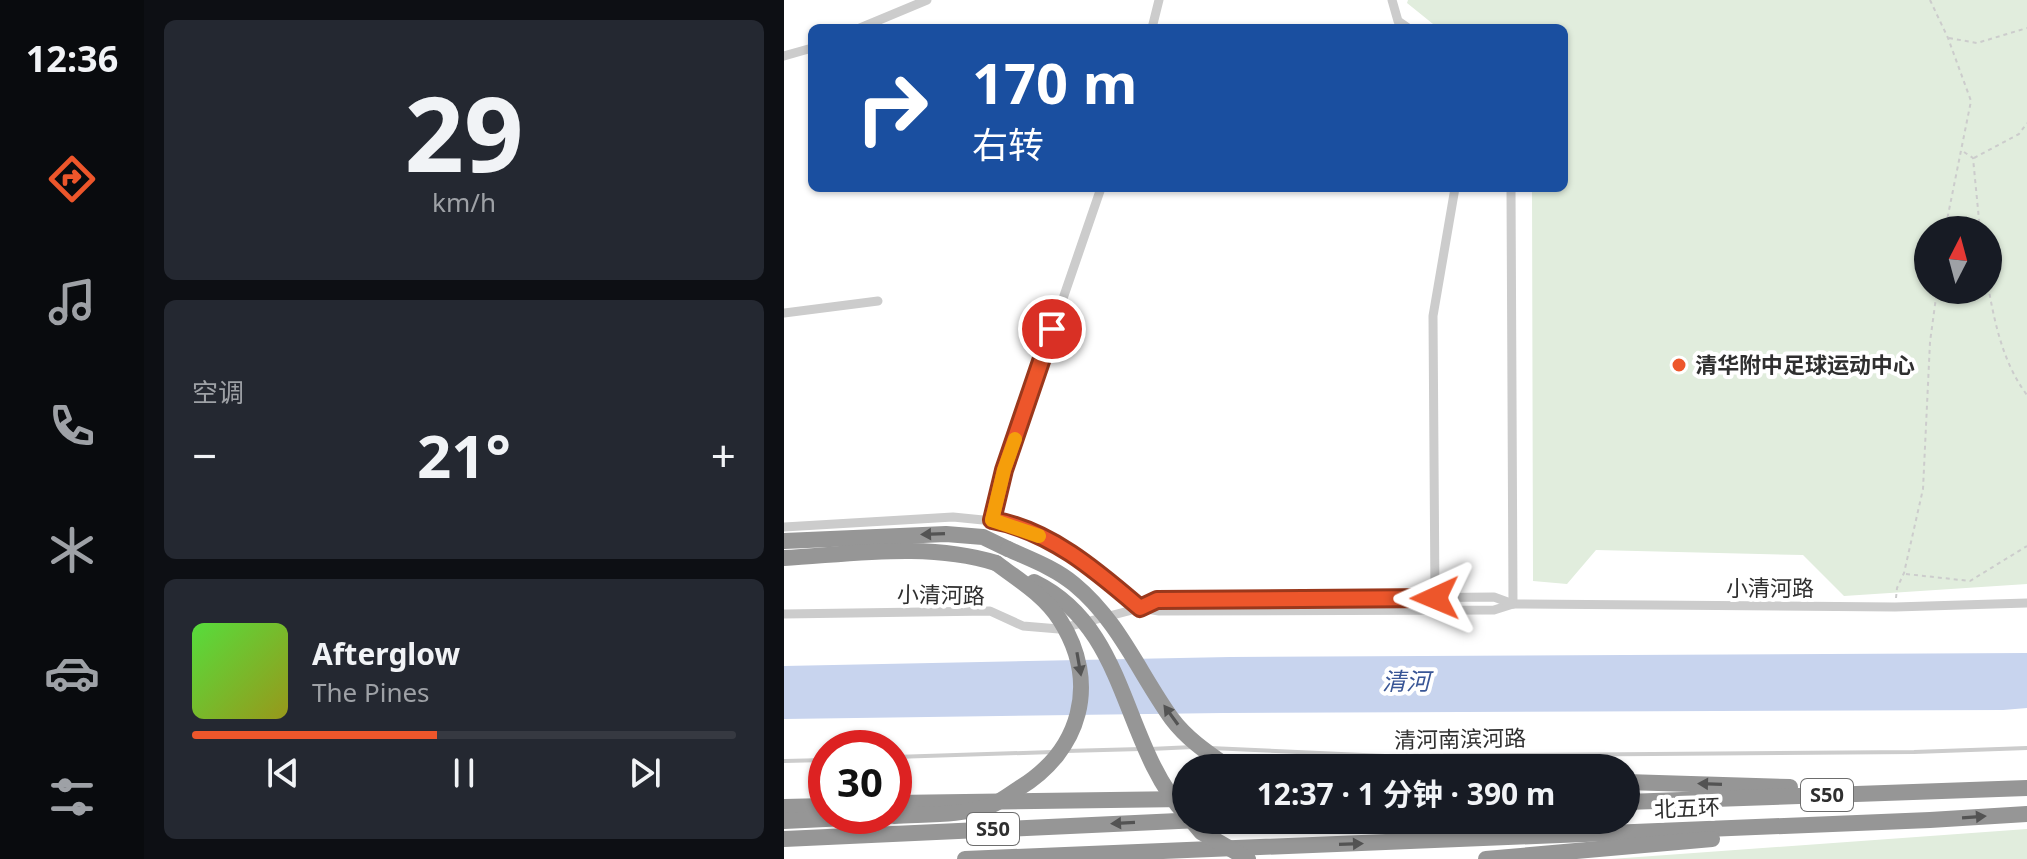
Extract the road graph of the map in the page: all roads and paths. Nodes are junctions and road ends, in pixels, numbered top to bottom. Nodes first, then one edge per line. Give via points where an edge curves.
1 (927, 0) edge
2 (1159, 0) edge
3 (1392, 0) edge
4 (1930, 0) edge
5 (870, 24) edge
6 (1153, 24) edge
7 (1402, 24) edge
8 (2027, 28) edge
9 (1948, 38) junction
10 (808, 49) edge
11 (784, 56) edge
12 (2027, 123) edge
13 (1963, 151) junction
14 (1973, 158) junction
15 (1100, 192) edge
16 (1454, 192) edge
17 (1511, 192) edge
18 (1947, 216) edge
19 (1979, 216) edge
20 (878, 301) dead end
21 (1935, 304) edge
22 (1991, 304) edge
23 (784, 313) edge
24 (2027, 395) edge
25 (992, 520) junction
26 (784, 527) edge
27 (784, 541) edge
28 (2027, 546) edge
29 (784, 558) edge
30 (996, 563) junction
31 (1904, 573) junction
32 (1435, 598) junction
33 (2027, 603) edge
34 (1513, 604) junction
35 (1895, 607) junction
36 (1140, 608) junction
37 (784, 614) edge
38 (2027, 748) edge
39 (1209, 754) edge
40 (912, 756) edge
41 (808, 760) edge
42 (784, 761) edge
43 (1640, 782) edge
44 (2027, 788) edge
45 (1928, 792) junction
46 (1172, 795) edge
47 (1172, 799) edge
48 (1640, 802) edge
49 (912, 803) edge
50 (808, 806) edge
51 (784, 807) edge
52 (2027, 814) edge
53 (912, 815) edge
54 (808, 820) edge
55 (1930, 820) junction
56 (784, 821) edge
57 (1172, 821) edge
58 (1204, 834) edge
59 (784, 839) edge
60 (965, 859) edge
61 (1248, 859) edge
62 (1486, 859) edge

1 - 5 street
2 - 6 street
3 - 7 street
4 - 9 path
8 - 9 path via 1977,43
9 - 13 path via 1971,101
10 - 11 street
12 - 14 path via 2019,134
13 - 14 path
13 - 18 path
14 - 19 path
15 - 25 street via 1004,470
16 - 32 street via 1433,316
17 - 34 street
20 - 23 street
21 - 31 path via 1923,489
22 - 24 path via 1996,332
25 - 26 street via 953,517
25 - 36 street via 1057,546
39 -> 27 highway, bridge via 1174,721 1101,609 1073,582 1041,564 983,537
28 - 31 path via 1970,581
29 - 30 highway via 915,550
30 - 46 highway, bridge via 1047,588 1079,614 1100,641 1157,774
30 -> 53 highway, bridge via 1040,596 1076,649 1082,683 1078,714 1064,749 1036,778 993,804
31 - 35 path
32 - 34 street, 小清河路 via 1494,597
32 - 36 street, 小清河路 via 1157,600
33 - 35 street, 小清河路
34 - 35 street, 小清河路
34 - 36 street, 小清河路 via 1494,610
36 - 37 street, 小清河路 via 1059,629 1023,626 990,611
38 - 40 lane, 清河南滨河路 via 1385,756 1192,747
41 - 42 lane
45 -> 43 highway
44 - 45 highway, 北五环 / S50
45 - 48 highway, 北五环 / S50
47 - 49 highway
50 - 51 highway
55 -> 52 highway, 北五环 / S50
54 - 56 highway
60 -> 55 highway, 北五环 / S50
55 - 62 highway
57 -> 59 highway, S50
58 - 61 highway, bridge

